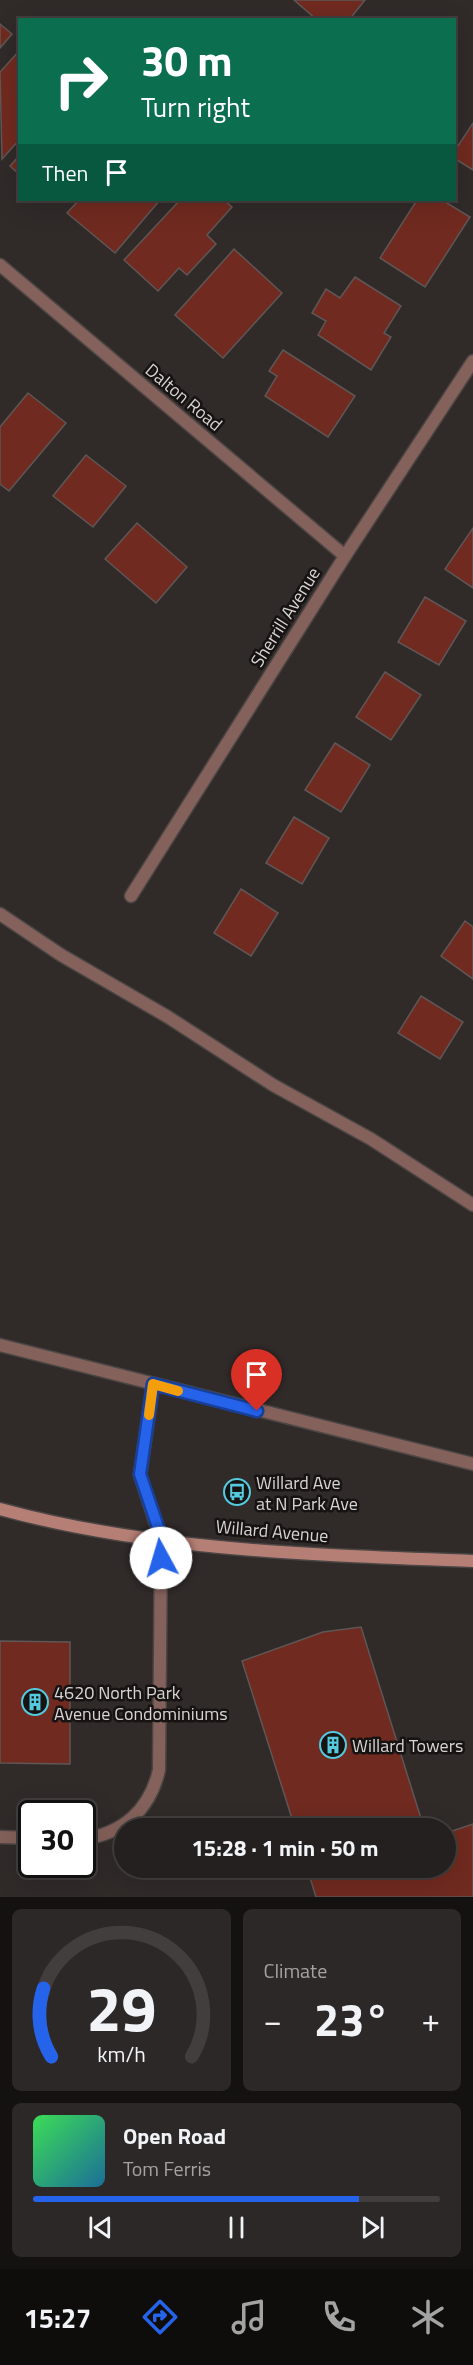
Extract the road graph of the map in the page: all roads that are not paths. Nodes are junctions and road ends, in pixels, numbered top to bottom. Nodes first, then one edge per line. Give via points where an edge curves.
1 (0, 265) edge
2 (473, 361) edge
3 (345, 556) junction
4 (131, 896) dead end
5 (0, 914) edge
6 (473, 1205) edge
7 (0, 1345) edge
8 (153, 1384) junction
9 (473, 1464) edge
10 (0, 1509) edge
11 (162, 1539) junction
12 (473, 1561) edge
13 (96, 1836) edge
14 (0, 1837) edge
15 (18, 1838) edge

1 - 3 street, Dalton Road
2 - 3 street, Sherrill Avenue
3 - 4 street, Sherrill Avenue
5 - 6 street
7 - 8 street
8 - 9 street
8 - 11 street via 140,1474
10 - 11 street, Willard Avenue via 91,1530
11 - 12 street, Willard Avenue via 321,1554
11 - 13 street via 159,1770 154,1791 144,1808 112,1832
14 - 15 street

